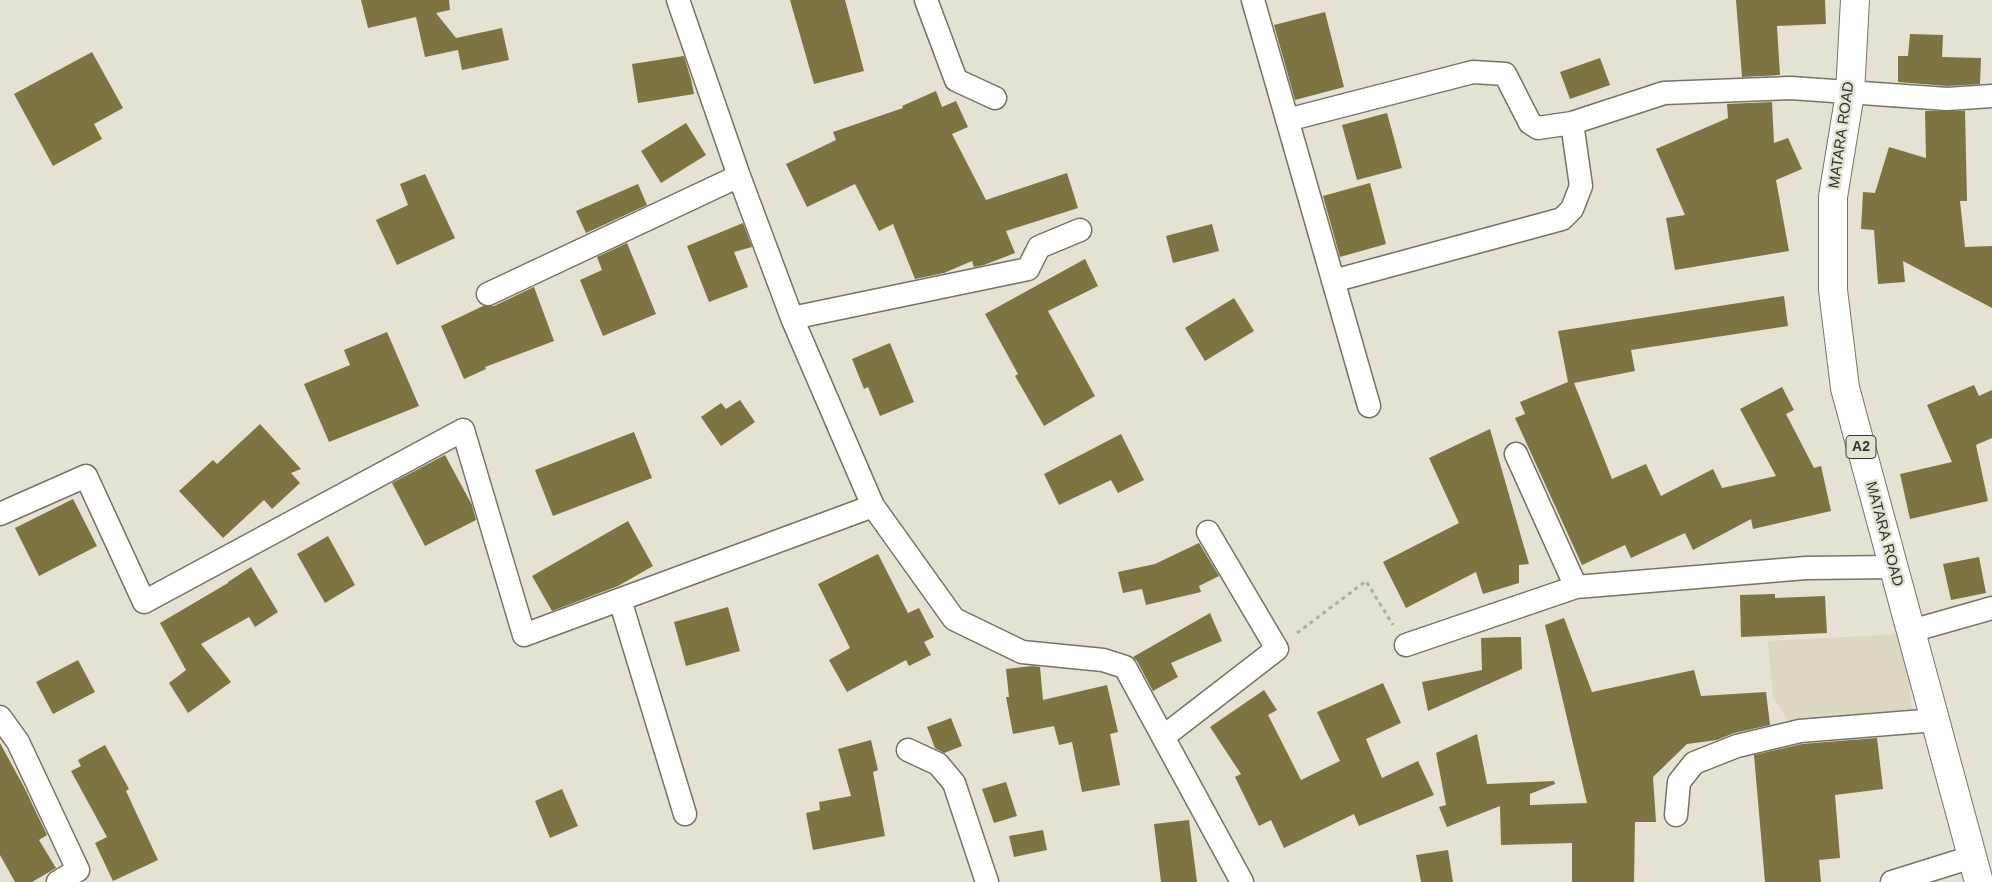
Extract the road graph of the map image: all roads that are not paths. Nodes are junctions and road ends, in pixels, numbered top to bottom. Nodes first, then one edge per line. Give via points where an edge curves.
1 (678, 0) edge
2 (926, 0) edge
3 (1253, 0) edge
4 (1855, 0) edge
5 (1850, 93) junction
6 (1992, 96) edge
7 (995, 98) dead end
8 (1287, 120) junction
9 (1572, 123) junction
10 (739, 176) junction
11 (1080, 230) dead end
12 (1333, 281) junction
13 (488, 294) dead end
14 (792, 318) junction
15 (1368, 406) dead end
16 (1516, 454) dead end
17 (873, 506) junction
18 (0, 514) edge
19 (1208, 532) dead end
20 (1893, 567) junction
21 (1576, 587) junction
22 (620, 600) junction
23 (1992, 608) edge
24 (1911, 631) junction
25 (1406, 645) road end
26 (0, 717) edge
27 (1936, 720) junction
28 (1163, 738) junction
29 (908, 750) dead end
30 (685, 814) dead end
31 (1676, 815) dead end
32 (1976, 870) edge
33 (58, 882) edge
34 (987, 882) edge
35 (1242, 882) edge
36 (1892, 882) edge

1 - 10 street
2 - 7 street via 956,80
3 - 8 street
4 - 5 highway, MATARA ROAD / A2
5 - 6 street via 1947,99
5 - 9 street via 1791,88 1664,93
5 - 20 highway, MATARA ROAD / A2 via 1833,197 1833,290 1845,388
8 - 9 street via 1473,72 1505,74 1530,123 1538,128
8 - 12 street
9 - 12 street via 1581,186 1572,209 1562,219
10 - 13 street
10 - 14 street
11 - 14 street via 1039,247 1028,269
12 - 15 street
14 - 17 street
16 - 21 street
17 - 22 street
17 - 28 street via 954,619 1022,652 1103,660 1124,667
18 - 22 street via 86,476 144,602 463,430 524,635
19 - 28 street via 1277,649
20 - 21 street via 1806,568
20 - 24 highway, MATARA ROAD / A2
21 - 25 street
22 - 30 street
23 - 24 street
24 - 27 highway, MATARA ROAD / A2
26 - 33 street via 18,742 78,870
27 - 31 street via 1800,731 1738,746 1694,763 1678,782
27 - 32 highway, MATARA ROAD / A2
28 - 35 street
29 - 34 street via 938,764 954,783
32 - 36 street

